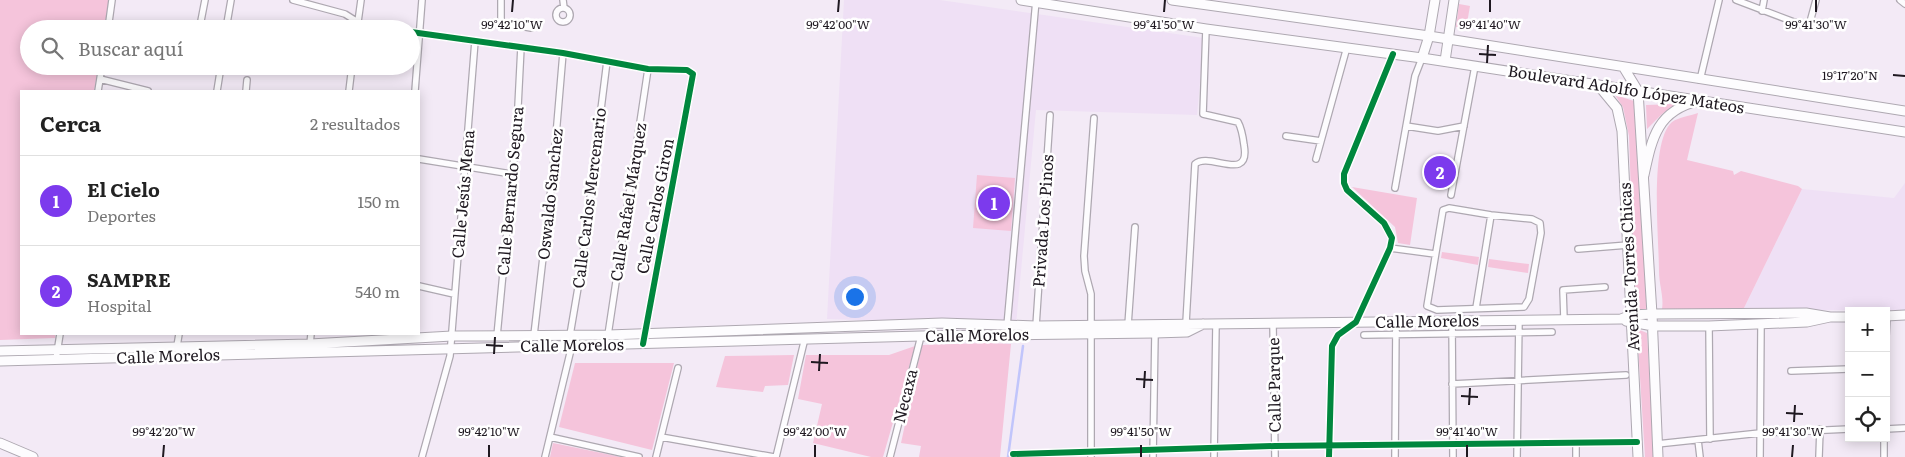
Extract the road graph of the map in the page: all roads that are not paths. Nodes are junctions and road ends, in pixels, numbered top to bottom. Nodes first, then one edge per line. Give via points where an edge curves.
1 (112, 0) edge
2 (205, 0) edge
3 (231, 0) edge
4 (293, 0) edge
5 (361, 0) edge
6 (422, 0) edge
7 (501, 0) edge
8 (564, 0) edge
9 (1021, 0) edge
10 (1172, 0) edge
11 (1435, 0) edge
12 (1454, 0) edge
13 (1719, 0) edge
14 (1736, 0) edge
15 (1764, 0) edge
16 (1816, 0) edge
17 (1900, 0) edge
18 (1036, 1) edge
19 (1205, 2) edge
20 (1905, 4) edge
21 (564, 8) dead end
22 (1762, 11) junction
23 (109, 20) edge
24 (201, 20) edge
25 (228, 20) edge
26 (351, 20) edge
27 (358, 20) edge
28 (531, 28) dead end
29 (1206, 28) junction
30 (420, 33) joint
31 (1430, 36) junction
32 (475, 40) junction
33 (1449, 40) junction
34 (521, 47) junction
35 (1347, 47) junction
36 (563, 53) junction
37 (1393, 54) junction
38 (1422, 58) junction
39 (606, 61) junction
40 (1445, 61) junction
41 (1475, 66) junction
42 (1624, 68) junction
43 (648, 69) junction
44 (101, 75) edge
45 (220, 75) edge
46 (351, 75) edge
47 (416, 75) edge
48 (100, 79) junction
49 (247, 80) dead end
50 (1700, 80) junction
51 (1598, 85) junction
52 (98, 90) edge
53 (144, 90) edge
54 (217, 90) edge
55 (246, 90) edge
56 (349, 90) edge
57 (415, 90) edge
58 (1638, 91) junction
59 (1701, 101) junction
60 (1905, 111) edge
61 (1050, 115) dead end
62 (1094, 118) dead end
63 (1406, 126) junction
64 (1464, 126) junction
65 (1905, 132) edge
66 (1286, 136) dead end
67 (1321, 141) junction
68 (420, 159) edge
69 (1316, 159) dead end
70 (466, 167) junction
71 (512, 174) junction
72 (1644, 175) junction
73 (1395, 188) dead end
74 (1451, 195) dead end
75 (1491, 215) junction
76 (1135, 227) dead end
77 (1628, 245) junction
78 (1390, 248) junction
79 (1578, 249) dead end
80 (1435, 254) junction
81 (420, 286) edge
82 (1605, 288) dead end
83 (454, 294) junction
84 (1476, 308) junction
85 (1652, 314) junction
86 (1905, 315) edge
87 (1890, 316) edge
88 (1830, 317) junction
89 (1845, 317) edge
90 (1519, 319) junction
91 (1564, 319) junction
92 (1631, 319) junction
93 (1452, 321) junction
94 (1356, 322) junction
95 (1396, 322) junction
96 (1186, 323) junction
97 (1203, 324) junction
98 (1216, 324) junction
99 (1273, 324) junction
100 (1128, 325) junction
101 (1761, 325) junction
102 (1036, 326) junction
103 (1653, 326) junction
104 (1710, 326) junction
105 (1091, 329) junction
106 (1007, 330) junction
107 (1519, 332) junction
108 (1552, 332) dead end
109 (645, 333) junction
110 (1156, 333) junction
111 (1396, 334) junction
112 (1452, 334) junction
113 (60, 335) edge
114 (180, 335) edge
115 (311, 335) edge
116 (570, 335) junction
117 (608, 335) junction
118 (452, 336) junction
119 (497, 336) junction
120 (534, 336) junction
121 (922, 336) junction
122 (1364, 336) dead end
123 (395, 337) edge
124 (805, 338) junction
125 (310, 344) junction
126 (644, 344) junction
127 (572, 345) junction
128 (177, 346) junction
129 (451, 347) junction
130 (0, 351) edge
131 (394, 351) junction
132 (57, 354) junction
133 (0, 360) edge
134 (678, 368) dead end
135 (1845, 369) edge
136 (1790, 371) dead end
137 (1626, 375) dead end
138 (1518, 381) junction
139 (1452, 384) junction
140 (1905, 428) edge
141 (1820, 429) junction
142 (1845, 429) edge
143 (1890, 429) edge
144 (1760, 433) junction
145 (550, 437) junction
146 (661, 437) junction
147 (1710, 439) junction
148 (1698, 440) junction
149 (0, 442) edge
150 (1637, 442) junction
151 (1884, 442) edge
152 (1395, 444) junction
153 (1517, 444) junction
154 (1576, 444) junction
155 (1657, 444) junction
156 (1453, 445) junction
157 (1275, 446) junction
158 (1330, 446) junction
159 (1214, 449) junction
160 (1013, 454) dead end
161 (1091, 454) edge
162 (1153, 454) edge
163 (1034, 455) edge
164 (34, 457) edge
165 (422, 457) edge
166 (545, 457) edge
167 (639, 457) edge
168 (656, 457) edge
169 (775, 457) edge
170 (890, 457) edge
171 (1214, 457) edge
172 (1275, 457) edge
173 (1329, 457) edge
174 (1395, 457) edge
175 (1453, 457) edge
176 (1516, 457) edge
177 (1576, 457) edge
178 (1638, 457) edge
179 (1658, 457) edge
180 (1700, 457) edge
181 (1760, 457) edge
182 (1819, 457) edge
183 (1884, 457) edge

1 - 23 street
2 - 24 street
3 - 25 street
4 - 26 street via 345,14
5 - 27 street
6 - 30 street
7 - 28 street via 501,20 504,23
8 - 21 street
9 - 18 main road, Boulevard Adolfo López Mateos
10 - 19 main road, Boulevard Adolfo López Mateos
11 - 31 main road
12 - 33 main road
13 - 50 street
14 - 22 street
15 - 22 street
16 - 22 street via 1806,25
17 - 20 street
18 - 29 main road, Boulevard Adolfo López Mateos
18 - 106 street
19 - 31 main road, Boulevard Adolfo López Mateos
29 - 35 main road, Boulevard Adolfo López Mateos
29 - 96 street via 1203,114 1239,124 1245,159 1234,165 1200,161 1195,164
30 - 32 street
31 - 33 main road, Boulevard Adolfo López Mateos
31 - 38 main road
32 - 34 street
32 - 70 street, Calle Jesús Mena
33 - 40 main road
33 - 42 main road, Boulevard Adolfo López Mateos
34 - 36 street
34 - 71 street, Calle Bernardo Segura
35 - 37 main road, Boulevard Adolfo López Mateos
35 - 67 street
36 - 39 street
36 - 120 street, Oswaldo Sanchez
37 - 38 main road, Boulevard Adolfo López Mateos
37 - 78 street via 1344,174 1347,190 1388,228 1392,238
38 - 40 main road, Boulevard Adolfo López Mateos
38 - 63 street via 1415,76
39 - 43 street
39 - 116 street, Calle Carlos Mercenario
40 - 41 main road, Boulevard Adolfo López Mateos
41 - 51 main road, Boulevard Adolfo López Mateos
41 - 64 street
42 - 50 main road, Boulevard Adolfo López Mateos
42 - 58 main road
43 - 109 street, Calle Carlos Giron via 688,70 693,74
43 - 117 street, Calle Rafael Márquez
44 - 48 street
45 - 54 street
46 - 56 street
47 - 57 street
48 - 52 street
48 - 53 street
49 - 55 street
50 - 60 main road, Boulevard Adolfo López Mateos
51 - 58 main road, Boulevard Adolfo López Mateos
51 - 77 main road, Avenida Torres Chicas via 1617,108 1622,131
58 - 59 main road, Boulevard Adolfo López Mateos
58 - 72 main road, Avenida Torres Chicas
59 - 65 main road, Boulevard Adolfo López Mateos
59 - 72 main road via 1674,111 1659,125 1650,145
61 - 102 street, Privada Los Pinos
62 - 105 street via 1084,256 1091,294
63 - 64 street via 1438,131
63 - 73 street
64 - 74 street
66 - 67 street
67 - 69 street
68 - 70 street
70 - 71 street
70 - 83 street, Calle Jesús Mena
71 - 119 street, Calle Bernardo Segura
72 - 85 main road, Avenida Torres Chicas
75 - 80 street via 1443,209
75 - 84 street
75 - 84 street via 1532,219 1540,223 1541,232 1526,305 1519,308
76 - 100 street
77 - 79 street
77 - 92 main road, Avenida Torres Chicas
78 - 80 street
78 - 94 street
80 - 84 street via 1427,306 1437,310
81 - 83 street
82 - 91 street via 1563,290
83 - 118 street, Calle Jesús Mena
85 - 88 main road via 1806,313
85 - 92 main road
85 - 103 main road, Avenida Torres Chicas
86 - 87 main road
88 - 89 main road
88 - 101 main road
90 - 91 main road, Calle Morelos
90 - 93 main road, Calle Morelos
90 - 107 street
91 - 92 main road, Calle Morelos
92 - 103 main road
92 - 150 main road, Avenida Torres Chicas
93 - 95 main road, Calle Morelos
93 - 112 street
94 - 95 main road, Calle Morelos
94 - 99 main road, Calle Morelos
94 - 158 street via 1338,335 1332,346
95 - 111 street
96 - 97 main road, Calle Morelos
96 - 100 main road, Calle Morelos
97 - 98 main road, Calle Morelos
97 - 110 main road, Calle Morelos via 1187,332
98 - 99 main road, Calle Morelos
98 - 159 street
99 - 157 street, Calle Parque
100 - 105 main road, Calle Morelos
101 - 104 main road
101 - 144 street
102 - 105 main road, Calle Morelos
102 - 106 main road, Calle Morelos
103 - 104 main road
103 - 155 main road, Avenida Torres Chicas
104 - 147 street
105 - 106 main road, Calle Morelos
105 - 110 main road, Calle Morelos
105 - 161 street
106 - 109 main road, Calle Morelos via 942,323
106 - 121 main road, Calle Morelos
107 - 108 street
107 - 112 street
107 - 138 street
109 - 117 main road, Calle Morelos
109 - 126 street, Calle Carlos Giron
110 - 162 street
111 - 112 street
111 - 122 street
111 - 152 street
112 - 139 street
113 - 132 street
114 - 128 street
115 - 125 street
116 - 117 main road, Calle Morelos
116 - 120 main road, Calle Morelos
118 - 119 main road, Calle Morelos
118 - 123 main road, Calle Morelos
118 - 129 street, Calle Jesús Mena
119 - 120 main road, Calle Morelos
121 - 124 main road, Calle Morelos
121 - 170 street, Necaxa
123 - 125 main road, Calle Morelos
123 - 131 street
124 - 126 main road, Calle Morelos
124 - 169 street
125 - 128 main road, Calle Morelos
126 - 127 main road, Calle Morelos
127 - 129 main road, Calle Morelos
127 - 145 street
128 - 132 main road, Calle Morelos
129 - 131 main road, Calle Morelos
129 - 165 street, Calle Jesús Mena
130 - 132 main road, Calle Morelos
131 - 132 main road, Calle Morelos
132 - 133 main road, Calle Morelos
134 - 146 street
135 - 136 street
137 - 138 street
138 - 139 street
138 - 153 street
139 - 156 street
140 - 143 street
141 - 142 street
141 - 144 street
141 - 182 street
144 - 147 street
144 - 181 street
145 - 166 street
145 - 167 street
146 - 168 street
146 - 169 street
147 - 148 street
148 - 155 street
148 - 180 street
149 - 164 main road
150 - 154 street
150 - 178 main road, Avenida Torres Chicas
151 - 183 street
152 - 156 street
152 - 158 street
152 - 174 street
153 - 154 street
153 - 156 street
153 - 176 street
154 - 177 street
155 - 179 main road, Avenida Torres Chicas
156 - 175 street
157 - 158 street
157 - 159 street
157 - 172 street, Calle Parque
158 - 173 street
159 - 162 street
159 - 171 street
160 - 163 street
161 - 162 street
161 - 163 street

